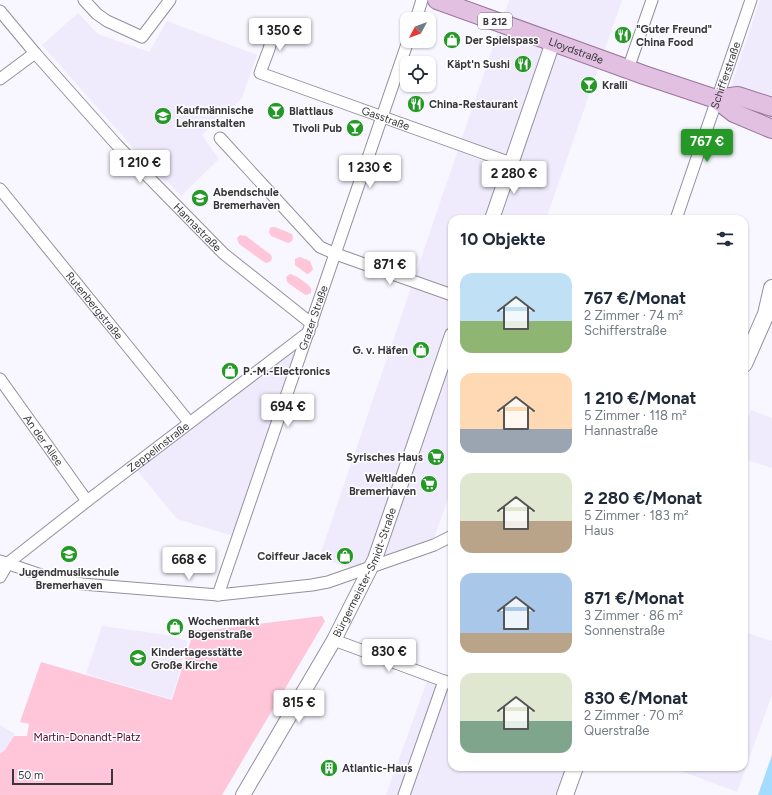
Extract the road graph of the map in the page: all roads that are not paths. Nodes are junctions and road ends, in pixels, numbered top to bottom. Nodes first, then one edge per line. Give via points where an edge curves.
1 (84, 0) edge
2 (170, 0) edge
3 (422, 0) edge
4 (437, 0) edge
5 (652, 0) edge
6 (751, 0) edge
7 (0, 11) edge
8 (418, 12) edge
9 (269, 28) dead end
10 (553, 42) junction
11 (406, 48) edge
12 (36, 53) junction
13 (628, 69) junction
14 (0, 79) edge
15 (716, 99) junction
16 (772, 107) edge
17 (383, 117) junction
18 (772, 129) edge
19 (220, 138) dead end
20 (511, 163) junction
21 (0, 189) edge
22 (493, 215) edge
23 (677, 215) edge
24 (336, 254) junction
25 (772, 288) edge
26 (448, 294) edge
27 (769, 310) edge
28 (311, 328) junction
29 (448, 347) edge
30 (748, 355) edge
31 (0, 379) edge
32 (190, 422) junction
33 (87, 501) junction
34 (448, 538) edge
35 (4, 562) edge
36 (370, 568) junction
37 (0, 577) edge
38 (218, 595) junction
39 (334, 640) junction
40 (448, 682) edge
41 (574, 771) edge
42 (243, 795) edge
43 (404, 795) edge
44 (566, 795) edge

1 - 2 street via 107,21 142,37
3 - 8 street
4 - 10 main road, Lloydstraße / B 212
5 - 13 street
6 - 15 street, Schifferstraße
7 - 12 street, Hannastraße
9 - 17 street, Gasstraße via 272,38 260,73
10 - 13 main road, Lloydstraße / B 212
10 - 20 street
11 - 17 street, Grazer Straße
12 - 14 street
12 - 28 street, Hannastraße via 117,145 224,254
13 - 15 main road, Lloydstraße / B 212
15 - 16 main road, Lloydstraße / B 212 via 738,96
15 - 18 main road, Lloydstraße / B 212 via 734,113
15 - 23 street, Schifferstraße
17 - 20 street, Gasstraße
17 - 24 street, Grazer Straße
19 - 24 street via 320,247
20 - 22 street
21 - 32 street, Rutenbergstraße
24 - 26 street
24 - 28 street, Grazer Straße
25 - 27 main road
27 - 30 main road
28 - 32 street, Zeppelinstraße
28 - 38 street, Grazer Straße
29 - 36 street, Bürgermeister-Smidt-Straße
31 - 33 street, An der Allee
32 - 33 street, Zeppelinstraße
33 - 35 street, Zeppelinstraße
34 - 36 street
35 - 37 street
35 - 38 street via 50,578 82,584
36 - 38 street via 312,585
36 - 39 street, Bürgermeister-Smidt-Straße
39 - 40 street
39 - 42 street, Bürgermeister-Smidt-Straße
40 - 43 street
41 - 44 main road

